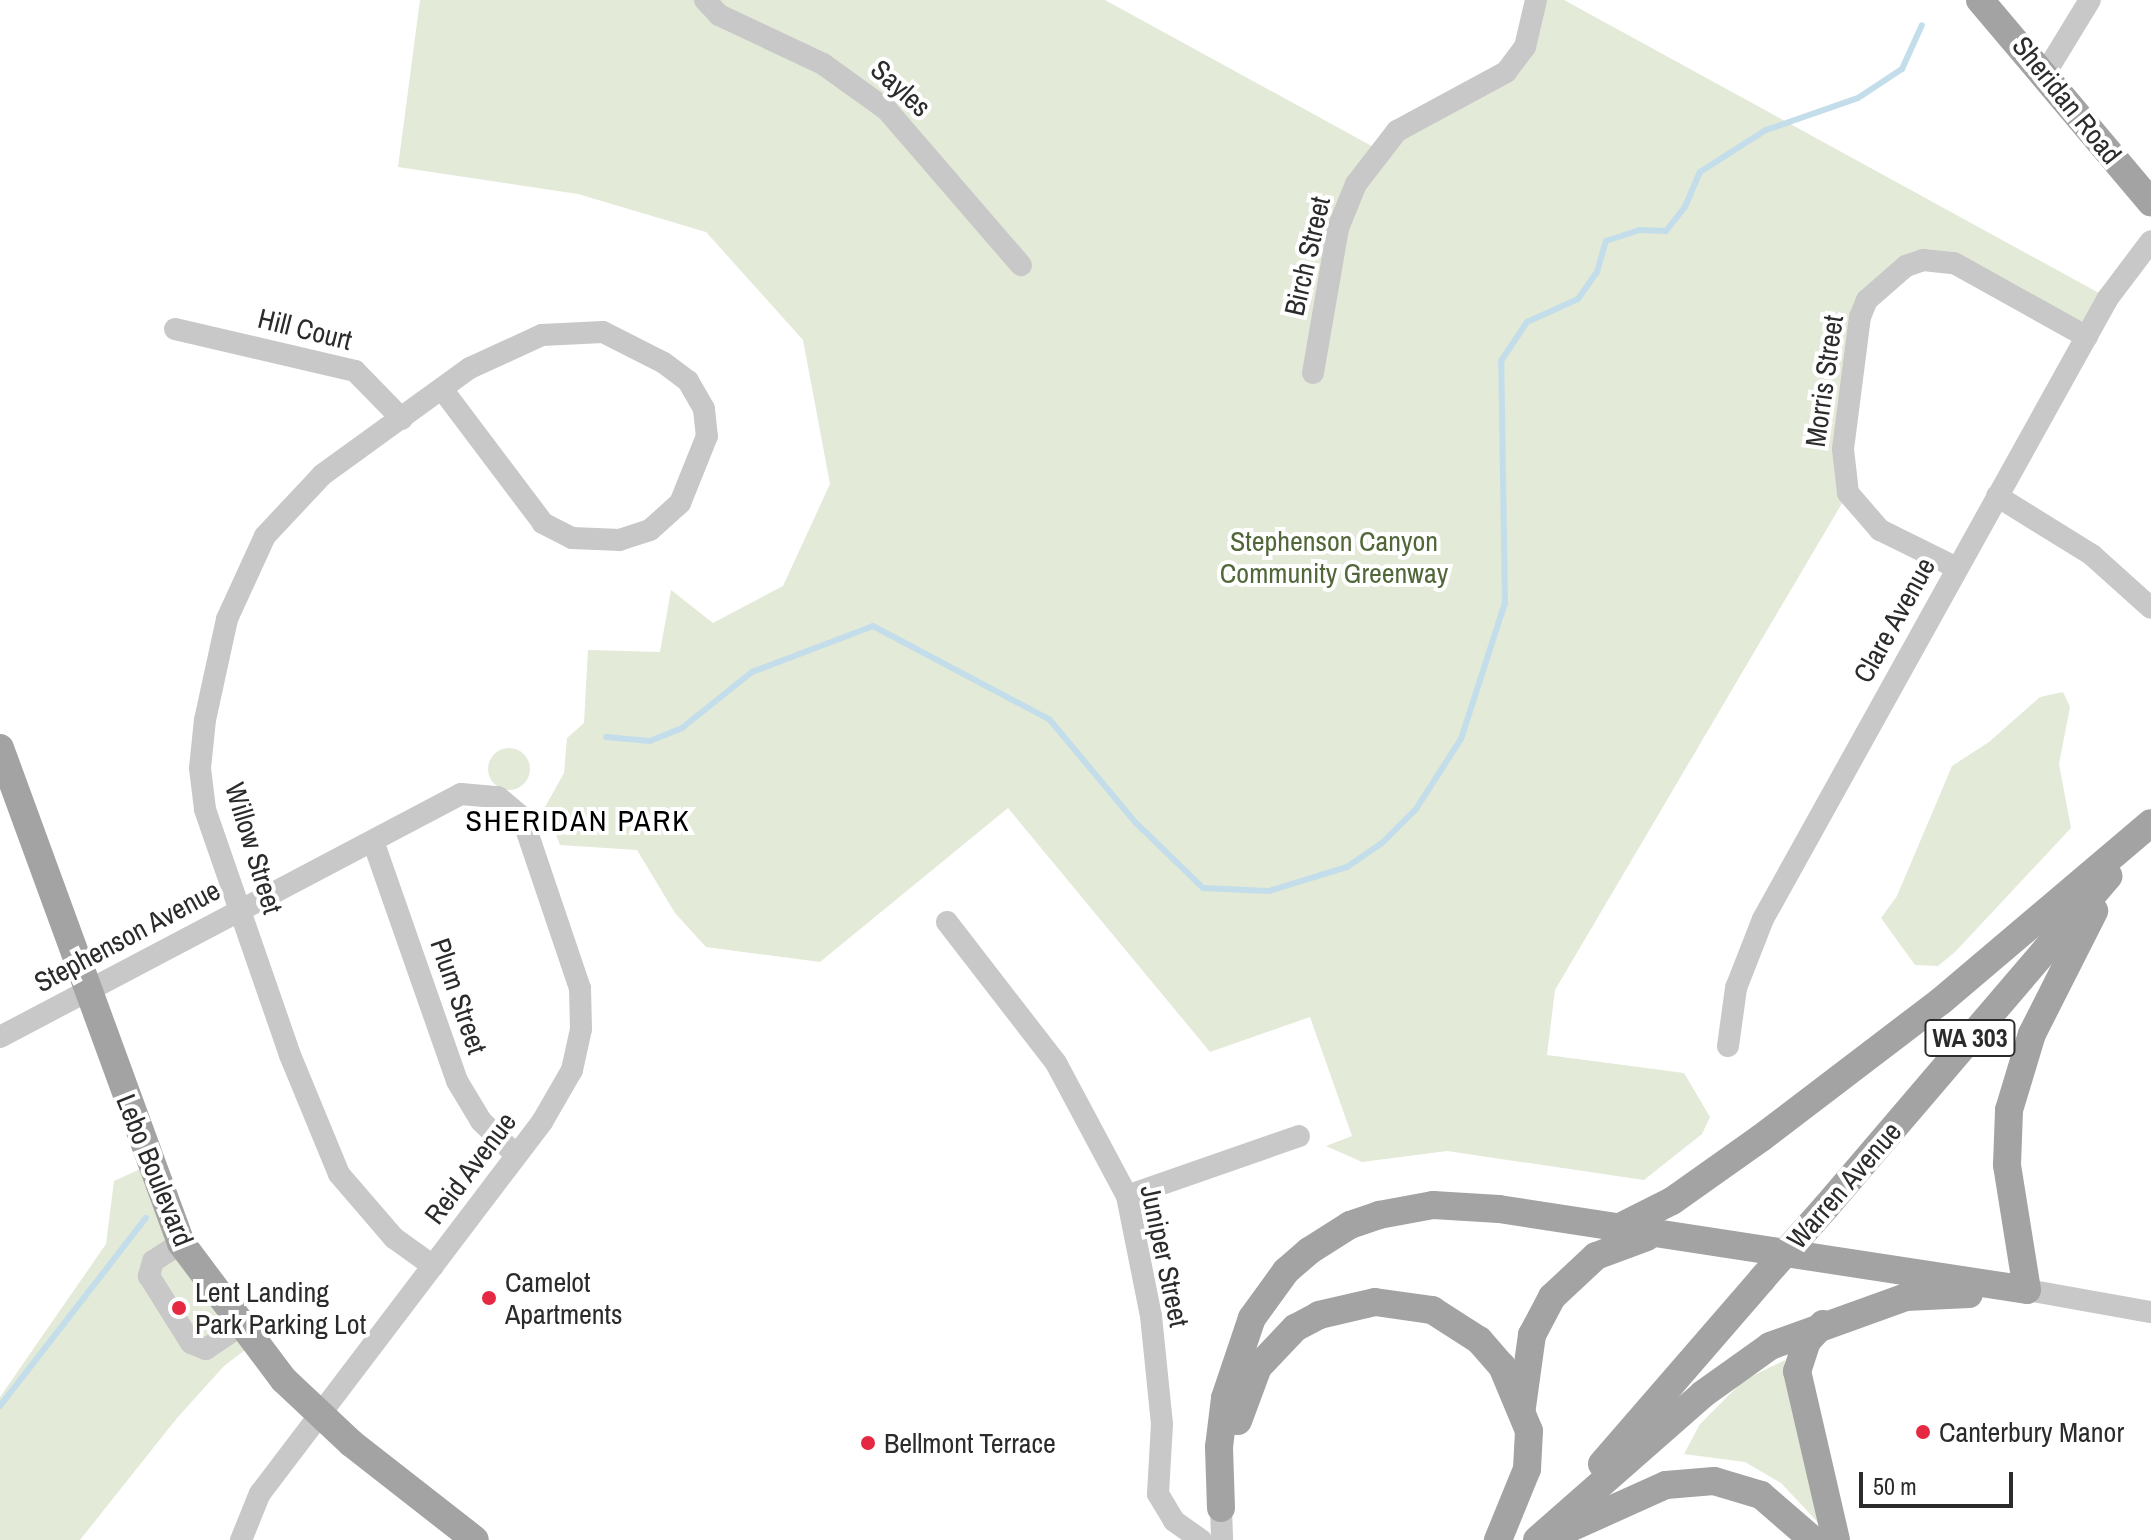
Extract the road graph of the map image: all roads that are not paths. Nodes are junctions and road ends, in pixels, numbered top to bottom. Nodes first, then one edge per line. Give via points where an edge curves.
1 (705, 0) edge
2 (1536, 0) edge
3 (1980, 0) edge
4 (2090, 0) edge
5 (2046, 72) junction
6 (2151, 202) edge
7 (2151, 241) edge
8 (1021, 265) dead end
9 (175, 329) dead end
10 (2087, 337) junction
11 (1313, 373) dead end
12 (442, 389) junction
13 (402, 419) junction
14 (1997, 496) junction
15 (1957, 568) junction
16 (2151, 608) edge
17 (0, 748) edge
18 (498, 797) joint
19 (2151, 826) edge
20 (373, 841) junction
21 (2115, 870) junction
22 (240, 909) junction
23 (947, 922) dead end
24 (87, 992) junction
25 (0, 1037) edge
26 (1728, 1046) dead end
27 (1299, 1136) dead end
28 (516, 1155) junction
29 (1127, 1196) junction
30 (1613, 1229) junction
31 (1664, 1234) junction
32 (181, 1243) junction
33 (433, 1266) junction
34 (2027, 1290) junction
35 (2151, 1312) edge
36 (1823, 1324) junction
37 (240, 1326) junction
38 (1522, 1409) junction
39 (322, 1416) junction
40 (1221, 1508) junction
41 (241, 1540) edge
42 (475, 1540) edge
43 (1201, 1540) edge
44 (1222, 1540) edge
45 (1498, 1540) edge
46 (1536, 1540) edge
47 (1544, 1540) edge
48 (1813, 1540) edge
49 (1836, 1540) edge

1 - 8 street, Sayles via 719,15 823,64 887,110
2 - 11 street, Birch Street via 1525,47 1506,72 1397,131 1356,184 1338,228
3 - 5 main road, Sheridan Road
4 - 5 street
5 - 6 main road, Sheridan Road
7 - 10 street, Clare Avenue
9 - 13 street, Hill Court via 355,371
10 - 14 street, Clare Avenue
10 - 15 street, Morris Street via 1954,263 1923,260 1906,266 1867,300 1860,317 1843,449 1848,493 1880,530
12 - 12 street, Willow Street via 543,523 572,538 620,540 650,530 680,503 707,436 704,409 688,381 603,332 542,335 470,368
12 - 13 street, Willow Street
13 - 22 street, Willow Street via 322,475 265,536 227,619 200,768 205,809
14 - 15 street, Clare Avenue
14 - 16 street via 2092,555
15 - 26 street, Clare Avenue via 1751,942 1733,999
17 - 24 main road, Lebo Boulevard
18 - 20 street, Stephenson Avenue via 461,794
18 - 28 street, Reid Avenue via 517,810 527,827 580,988 581,1029 572,1070
19 - 21 main road, Warren Avenue / WA 303
19 - 30 main road via 1941,1001 1761,1138 1672,1201
20 - 22 street, Stephenson Avenue
20 - 28 street, Plum Street via 457,1081 481,1121
21 - 34 main road via 2032,1034 2013,1090 2007,1165
21 - 46 main road, Warren Avenue / WA 303, bridge
22 - 24 street, Stephenson Avenue
22 - 33 street, Willow Street via 290,1055 339,1174 394,1238
23 - 29 street, Juniper Street via 1056,1063
24 - 25 street, Stephenson Avenue
24 - 32 main road, Lebo Boulevard
27 - 29 street
28 - 33 street, Reid Avenue
29 - 43 street, Juniper Street via 1151,1316 1159,1393 1158,1494 1174,1521
30 - 31 main road
30 - 40 main road via 1499,1209 1433,1205 1379,1215 1329,1237 1286,1271 1243,1336 1223,1410
31 - 34 main road
31 - 38 main road via 1596,1256 1552,1297 1532,1335
32 - 37 main road, Lebo Boulevard
32 - 37 street via 153,1261 149,1276 191,1343 206,1349
33 - 39 street, Reid Avenue
34 - 35 street
34 - 36 main road via 1906,1297
36 - 46 main road via 1770,1346 1703,1394
36 - 49 main road via 1807,1341 1797,1371
37 - 39 main road, Lebo Boulevard
38 - 40 main road via 1502,1366 1479,1340 1432,1310 1375,1302 1319,1315 1277,1344 1252,1378 1239,1415
38 - 45 main road via 1530,1448 1527,1469
39 - 41 street, Reid Avenue via 260,1493
39 - 42 main road, Lebo Boulevard
40 - 44 street
47 - 48 main road via 1653,1489 1714,1481 1761,1495

